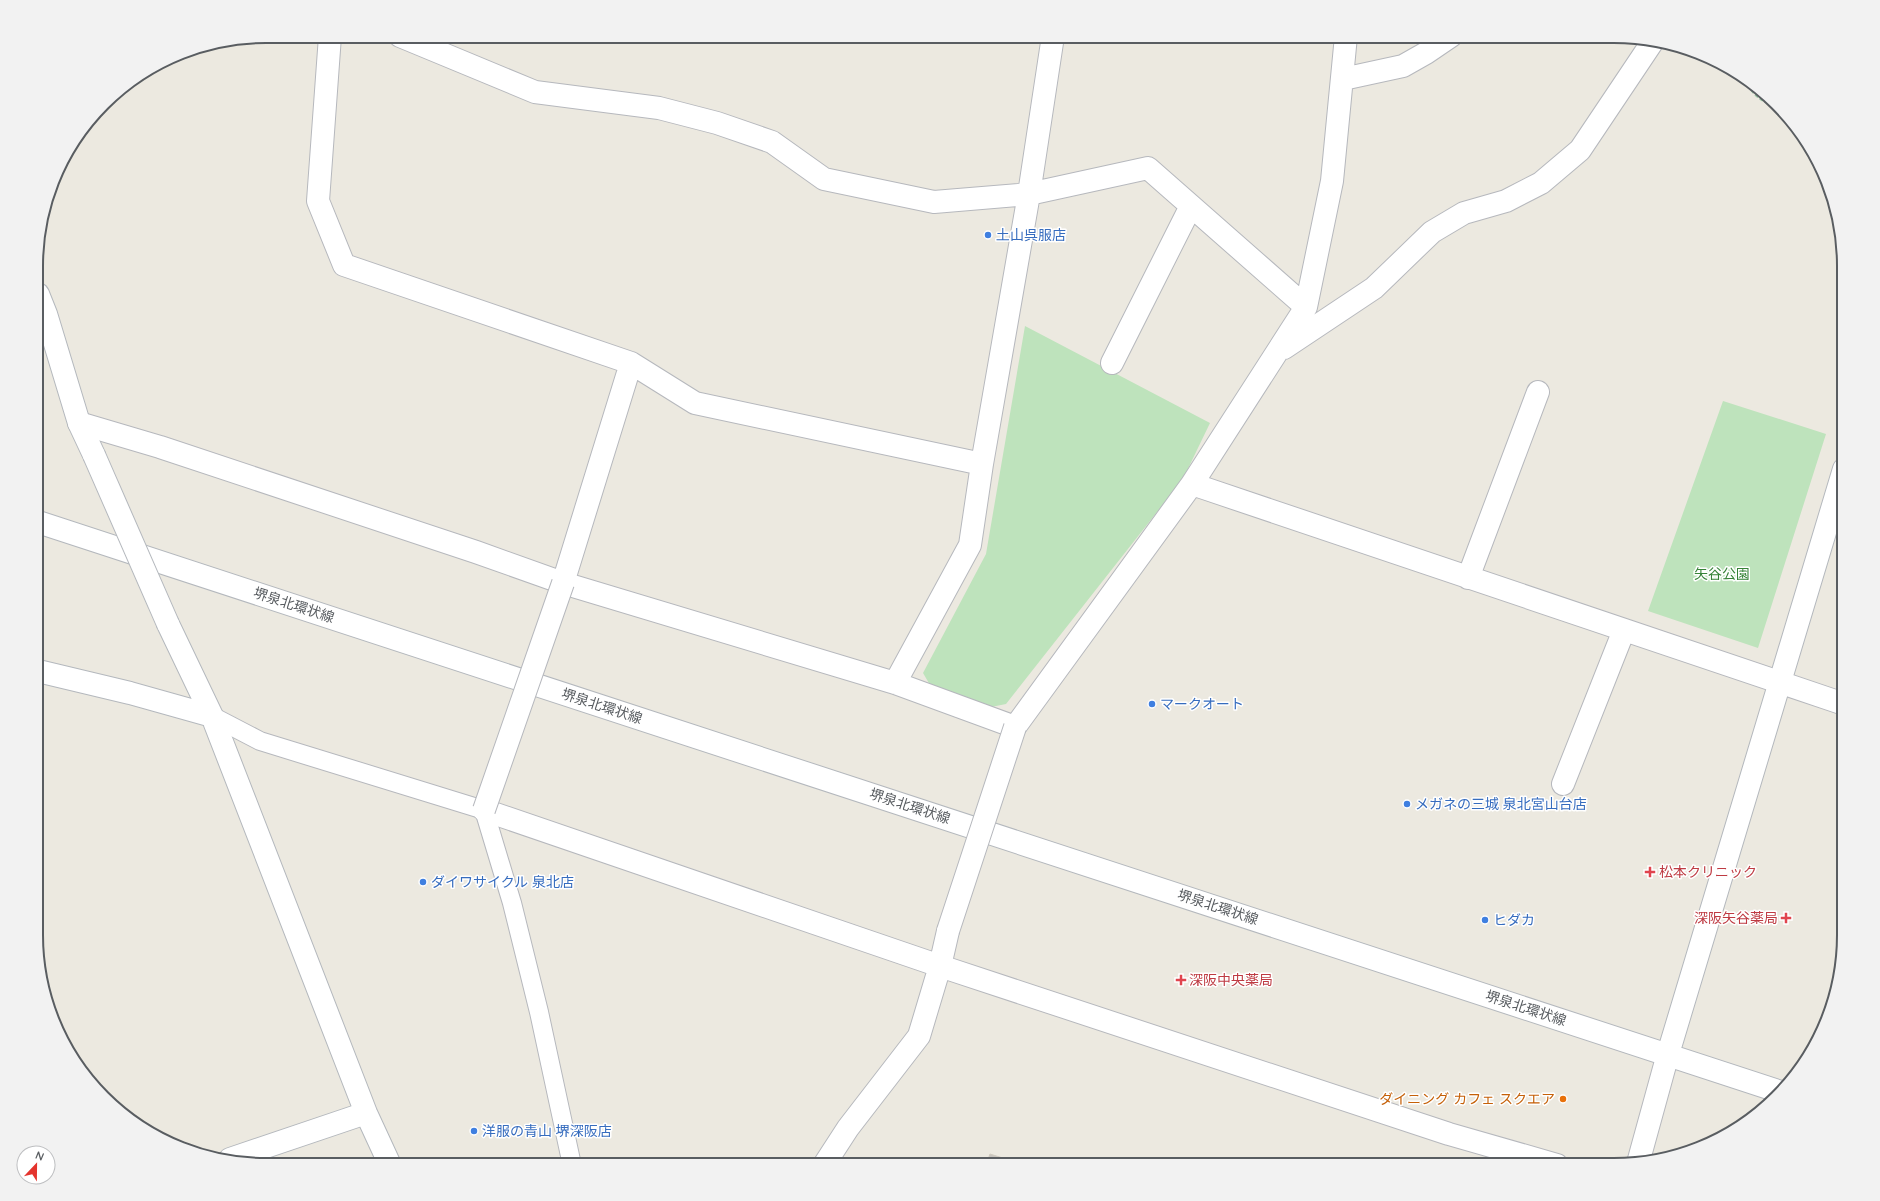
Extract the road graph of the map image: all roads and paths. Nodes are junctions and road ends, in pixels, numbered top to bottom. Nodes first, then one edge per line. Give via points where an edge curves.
1 (329, 43) edge
2 (417, 43) edge
3 (1053, 43) edge
4 (1346, 43) edge
5 (1441, 43) edge
6 (1650, 46) edge
7 (1343, 79) junction
8 (1750, 89) edge
9 (1764, 101) edge
10 (1029, 194) junction
11 (1191, 206) junction
12 (43, 306) edge
13 (1306, 307) junction
14 (1277, 353) junction
15 (630, 363) junction
16 (1112, 363) dead end
17 (1538, 392) dead end
18 (79, 423) junction
19 (982, 464) junction
20 (1192, 484) junction
21 (1837, 492) edge
22 (43, 524) edge
23 (1468, 578) junction
24 (563, 583) junction
25 (1624, 630) junction
26 (43, 671) edge
27 (895, 683) junction
28 (1779, 683) junction
29 (1837, 702) edge
30 (212, 716) junction
31 (1015, 727) junction
32 (1564, 784) dead end
33 (484, 810) junction
34 (940, 966) junction
35 (1668, 1054) junction
36 (1775, 1090) edge
37 (366, 1112) junction
38 (238, 1156) edge
39 (1640, 1156) edge
40 (387, 1158) edge
41 (570, 1158) edge
42 (829, 1158) edge
43 (1535, 1158) edge

1 - 15 street via 318,201 344,265
2 - 10 street via 535,92 659,108 717,123 772,142 824,179 934,202
3 - 10 street
4 - 7 street
5 - 7 street via 1403,66
6 - 14 street via 1580,150 1541,183 1506,201 1464,213 1432,232 1374,288
7 - 13 street via 1332,181
8 - 9 path
10 - 11 street via 1148,168
10 - 19 street
11 - 13 street
11 - 16 street
12 - 18 street
13 - 14 street
14 - 20 street
15 - 19 street via 695,403
15 - 24 street
17 - 23 street
18 - 24 street via 160,447
18 - 30 street, bridge via 168,624
19 - 27 street via 970,545
20 - 23 street
20 - 31 street
21 - 28 street
22 - 35 street, 堺泉北環状線
23 - 25 street
24 - 27 street
24 - 33 street, bridge
25 - 28 street
25 - 32 street
26 - 30 street
27 - 31 street
28 - 29 street
28 - 35 street
30 - 33 lane via 260,741
30 - 37 street
31 - 34 street, bridge via 948,931
33 - 34 street
33 - 41 lane via 514,910
34 - 42 street via 919,1036 848,1128
34 - 43 street via 1449,1134
35 - 36 street, 堺泉北環状線
35 - 39 street
37 - 38 street
37 - 40 street

